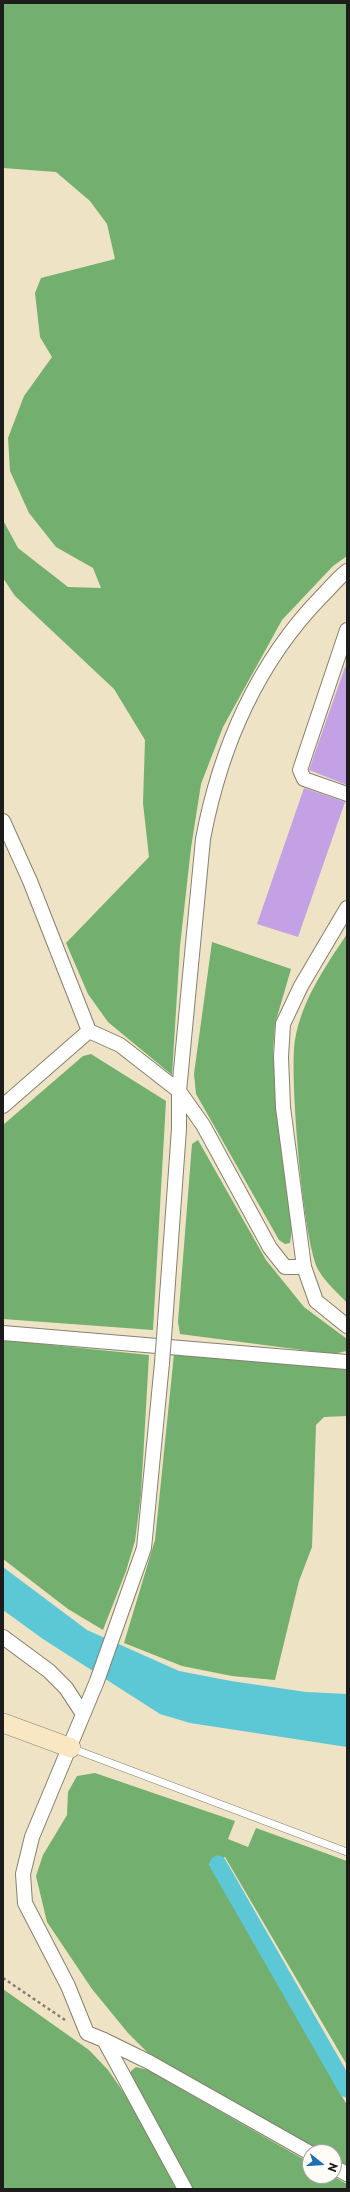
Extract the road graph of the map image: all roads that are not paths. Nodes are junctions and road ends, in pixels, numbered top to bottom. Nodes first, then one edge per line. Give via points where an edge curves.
1 (347, 571) edge
2 (347, 630) edge
3 (347, 794) edge
4 (3, 821) edge
5 (347, 908) edge
6 (89, 1031) junction
7 (179, 1091) junction
8 (3, 1106) edge
9 (304, 1267) junction
10 (347, 1326) edge
11 (3, 1332) edge
12 (347, 1362) edge
13 (3, 1637) edge
14 (83, 1714) junction
15 (3, 1723) edge
16 (71, 1748) junction
17 (347, 1852) edge
18 (104, 2040) junction
19 (302, 2148) edge
20 (185, 2189) edge

1 - 7 street via 311,608 285,640 258,682 220,765 203,840
2 - 3 street via 300,770 304,779
4 - 6 street via 30,881
5 - 9 street via 301,986 284,1024 281,1057 283,1107
6 - 7 street via 120,1045
6 - 8 street
7 - 9 street via 203,1125 270,1248 285,1268
7 - 14 street, bridge via 179,1129 165,1324 144,1548 114,1636
9 - 10 street via 316,1301
11 - 12 street
13 - 14 street via 50,1671 66,1688
14 - 16 street
15 - 16 street
16 - 17 lane
16 - 18 street via 32,1837 23,1874 25,1903 68,1986 87,2033
18 - 19 street via 149,2062
18 - 20 street

